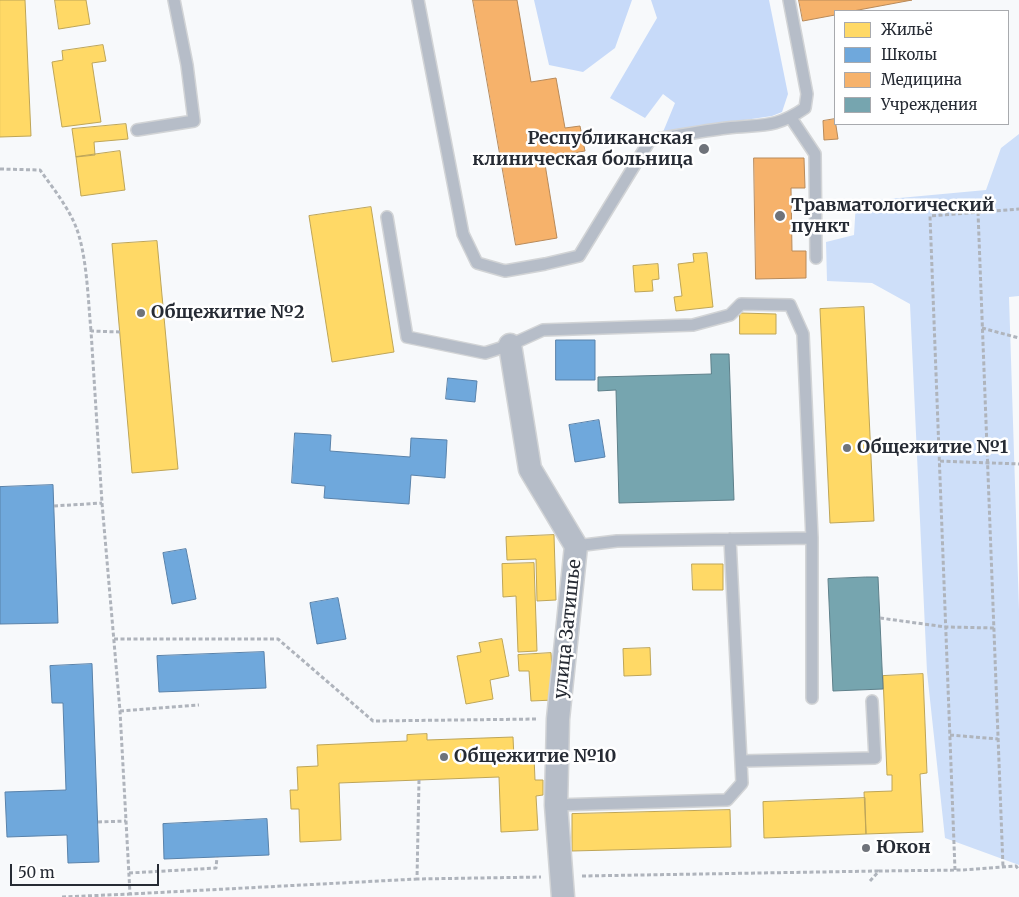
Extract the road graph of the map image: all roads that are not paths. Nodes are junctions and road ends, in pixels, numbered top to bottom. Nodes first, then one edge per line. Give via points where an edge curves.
1 (174, 0) edge
2 (418, 0) edge
3 (790, 0) edge
4 (791, 118) junction
5 (137, 130) dead end
6 (387, 218) dead end
7 (816, 258) dead end
8 (510, 345) junction
9 (812, 538) junction
10 (730, 540) junction
11 (576, 546) junction
12 (812, 698) dead end
13 (872, 701) dead end
14 (741, 761) junction
15 (556, 805) junction
16 (562, 887) edge

1 - 5 lane via 194,121
2 - 4 lane via 463,234 477,263 505,271 578,256 650,140 764,126
3 - 4 lane via 807,94 804,108
4 - 7 lane via 815,154
6 - 8 lane via 407,338 485,353
8 - 9 lane via 543,330 693,325 730,315 741,304 790,305 803,334
8 - 11 street, улица Затишье via 530,469
9 - 10 lane
9 - 12 lane
10 - 11 lane via 617,541
10 - 14 lane
11 - 15 street, улица Затишье via 558,719
13 - 14 lane via 875,758
14 - 15 lane via 742,783 727,800
15 - 16 street, улица Затишье

